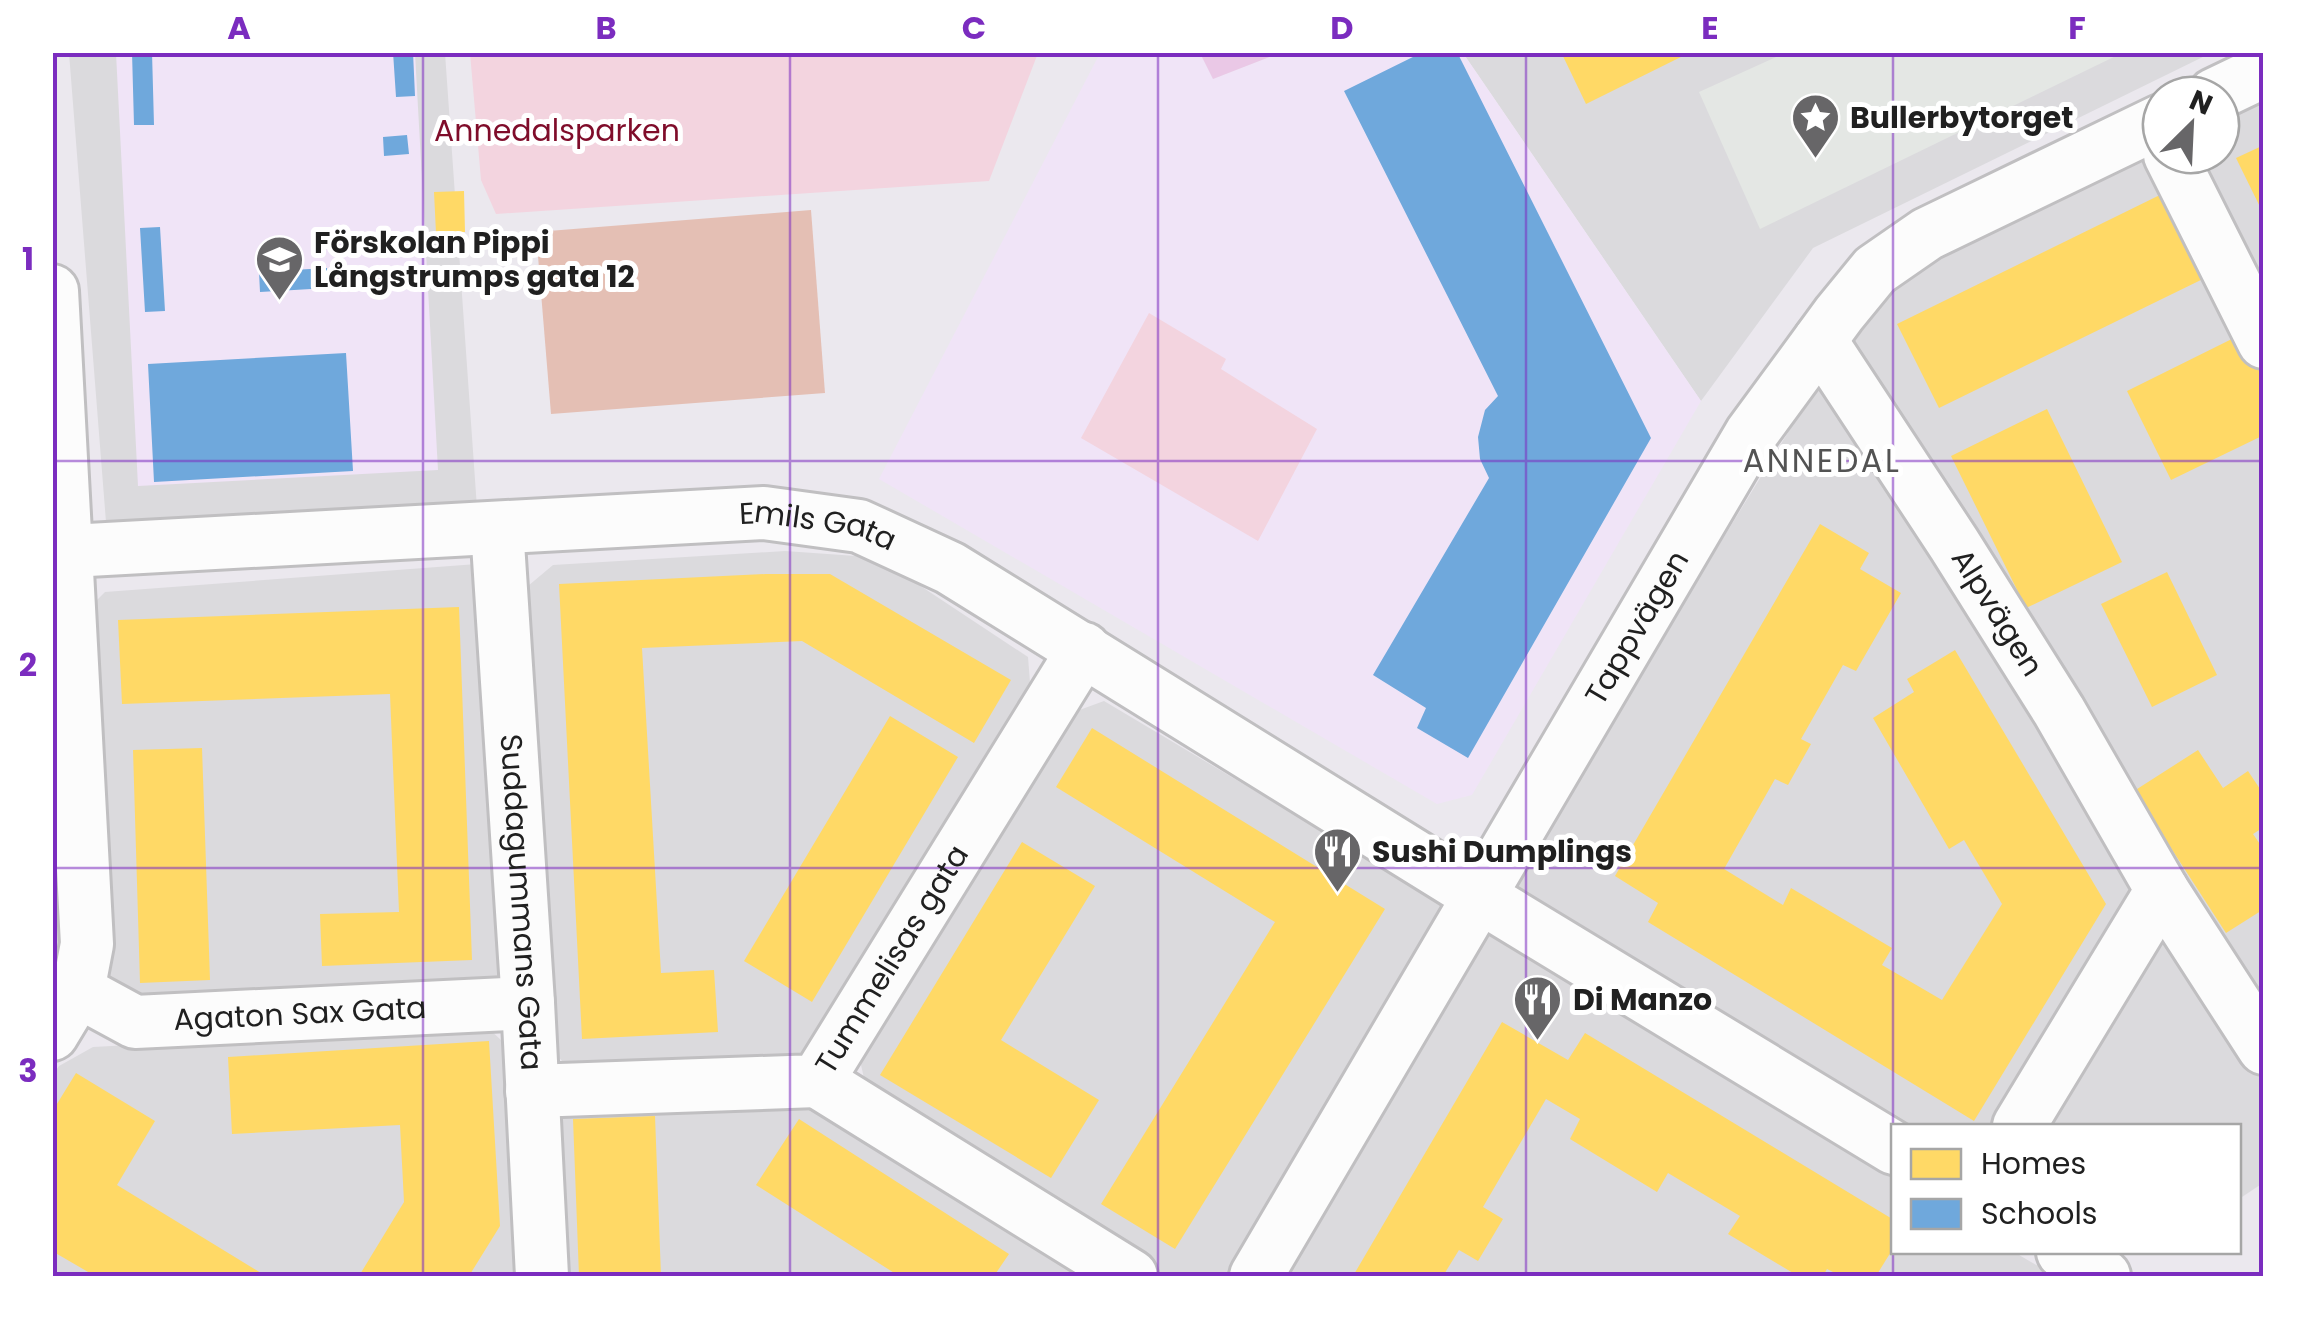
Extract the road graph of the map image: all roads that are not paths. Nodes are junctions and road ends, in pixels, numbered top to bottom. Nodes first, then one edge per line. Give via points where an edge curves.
1 (2264, 71) edge
2 (2241, 82) edge
3 (2141, 143) edge
4 (2182, 175) edge
5 (52, 291) edge
6 (1820, 340) junction
7 (2264, 342) edge
8 (497, 528) junction
9 (59, 552) edge
10 (1084, 649) junction
11 (2162, 890) junction
12 (1479, 896) junction
13 (528, 1003) junction
14 (65, 1012) edge
15 (2264, 1048) edge
16 (816, 1080) junction
17 (532, 1091) junction
18 (2019, 1124) edge
19 (1891, 1146) edge
20 (2066, 1254) edge
21 (542, 1276) edge
22 (1131, 1276) edge
23 (1256, 1276) edge
24 (2104, 1276) edge

1 - 2 street
3 - 6 street, Tappvägen via 1927,234 1875,270
4 - 7 street
5 - 9 street
6 - 11 street, Alpvägen via 2059,711
6 - 12 street, Tappvägen via 1754,428
8 - 9 street, Emils Gata
8 - 10 street, Emils Gata via 764,513 859,526 950,568
8 - 13 street, Suddagummans Gata
9 - 14 street via 87,944
10 - 12 street, Emils Gata
10 - 16 street, Tummelisas gata
11 - 15 street, Alpvägen
11 - 18 street
12 - 19 street
12 - 23 street, Tappvägen
13 - 14 street, Agaton Sax Gata via 135,1022
13 - 17 street, Suddagummans Gata
16 - 17 street, Tummelisas gata
16 - 22 street
17 - 21 street, Suddagummans Gata
20 - 24 street

